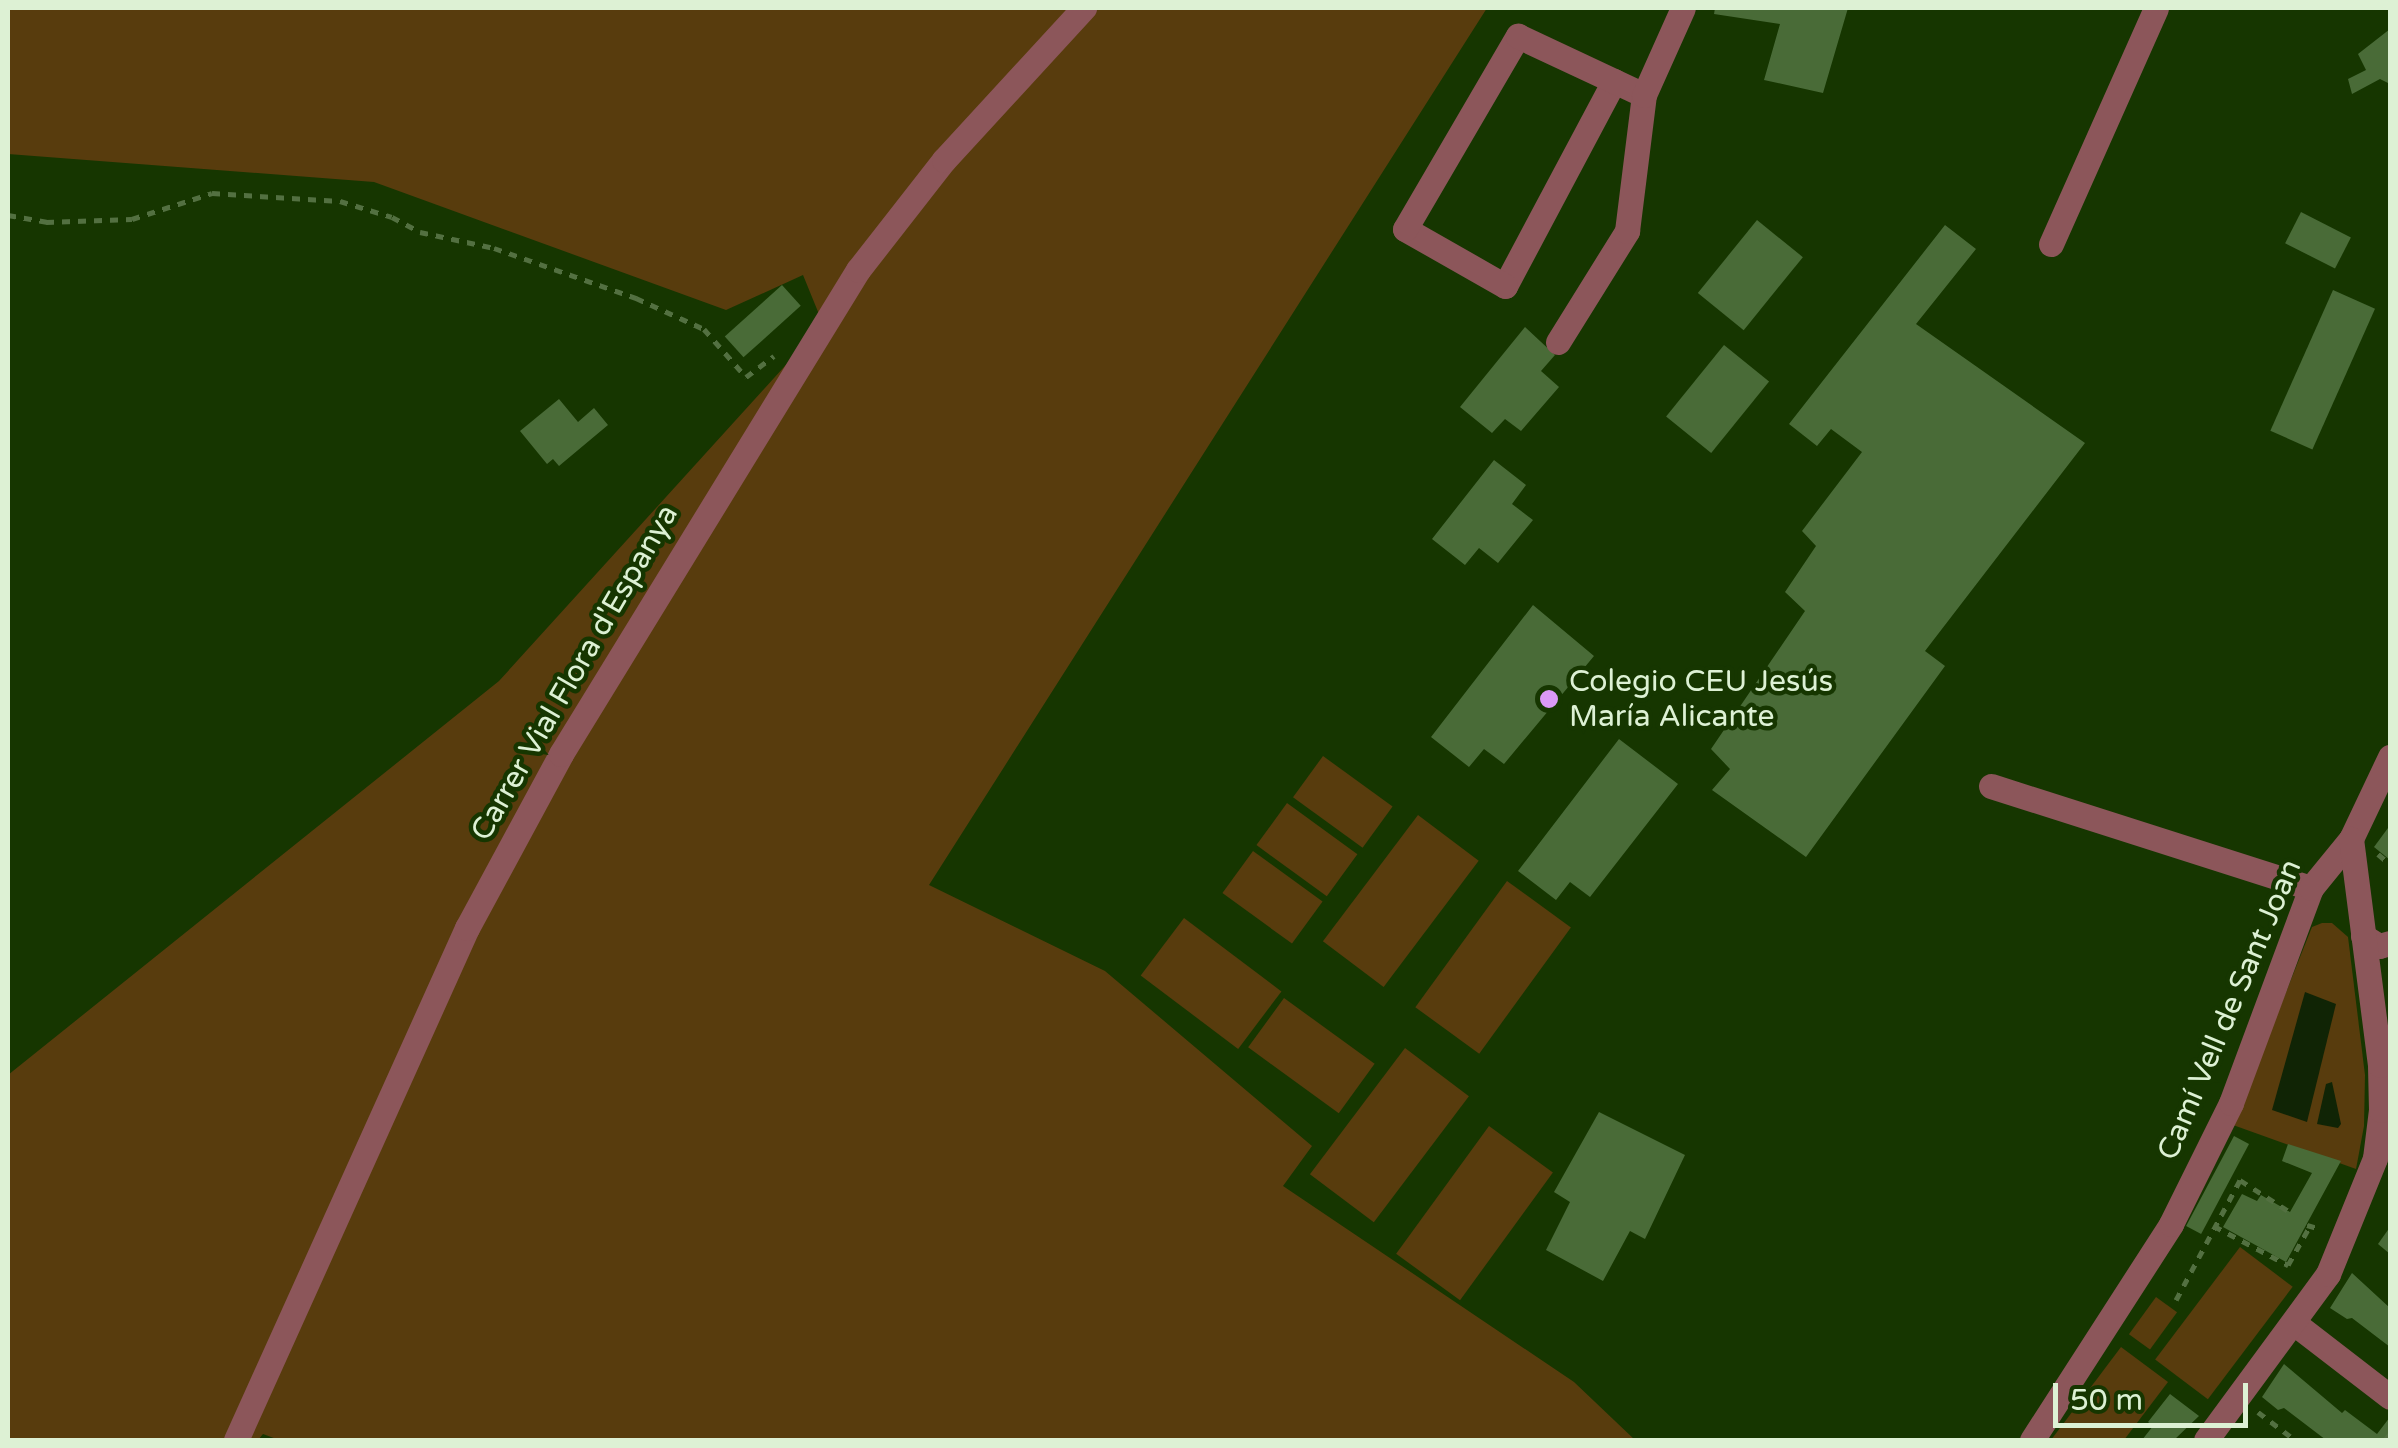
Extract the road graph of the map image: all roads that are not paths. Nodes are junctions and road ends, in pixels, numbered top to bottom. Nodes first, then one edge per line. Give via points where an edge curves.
1 (1084, 8) edge
2 (1683, 8) edge
3 (2156, 8) edge
4 (1614, 81) junction
5 (1644, 95) junction
6 (2051, 244) dead end
7 (1558, 342) dead end
8 (2390, 756) edge
9 (1991, 786) dead end
10 (2351, 839) junction
11 (2311, 888) junction
12 (2363, 936) junction
13 (2390, 943) edge
14 (2294, 1323) junction
15 (2390, 1397) edge
16 (236, 1440) edge
17 (2032, 1440) edge
18 (2206, 1440) edge

1 - 16 street, Carrer Vial Flora d'Espanya via 944,160 858,270 561,754 467,928
2 - 5 street
3 - 6 street
4 - 4 street via 1518,36 1405,229 1505,286
4 - 5 street
5 - 7 street via 1628,231
8 - 10 street, Camí Vell de Sant Joan
9 - 11 street
10 - 11 street, Camí Vell de Sant Joan
10 - 12 street
11 - 17 street, Camí Vell de Sant Joan via 2231,1103 2180,1206
12 - 13 street via 2379,946
12 - 14 street via 2380,1065 2378,1146 2338,1256
14 - 15 street
14 - 18 street

